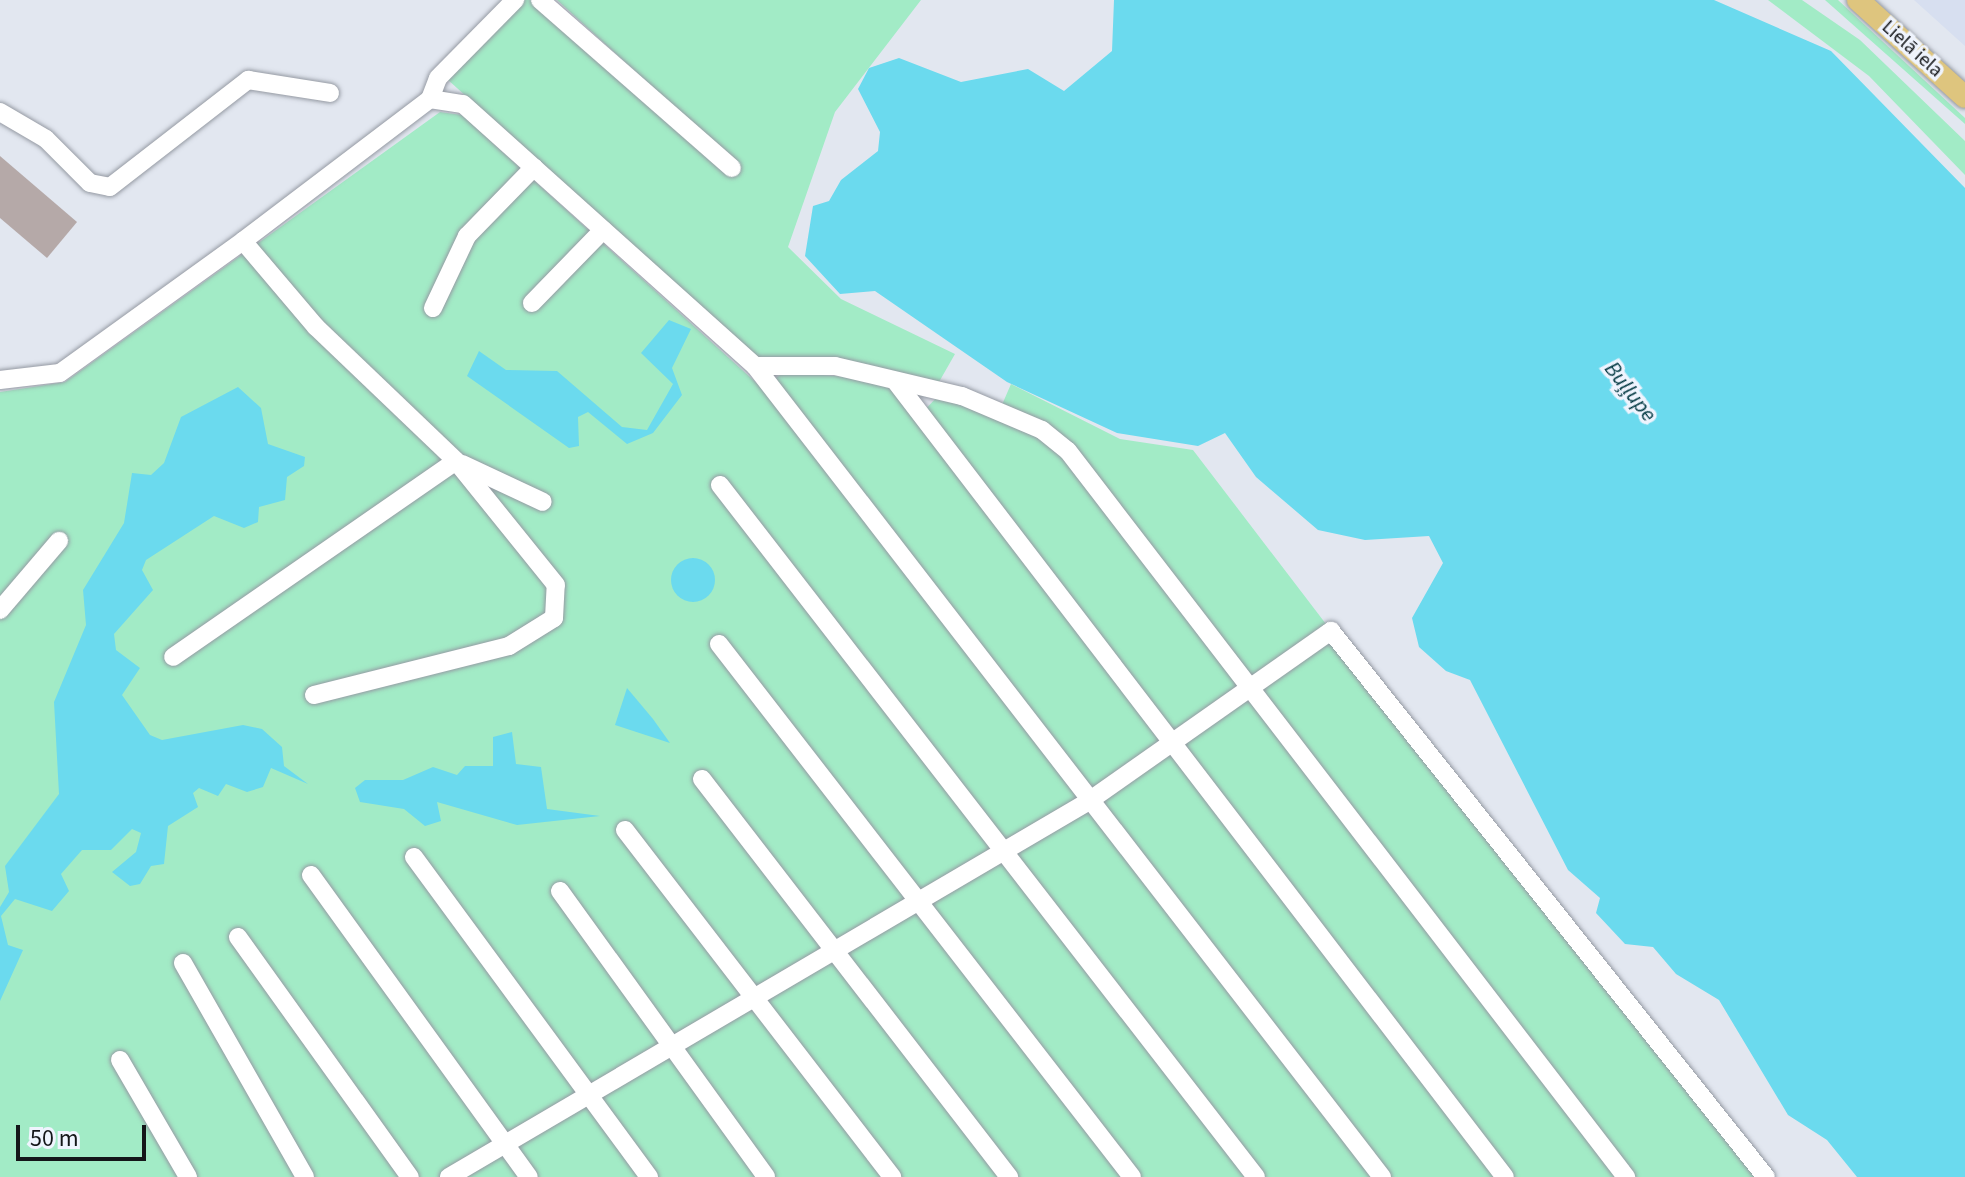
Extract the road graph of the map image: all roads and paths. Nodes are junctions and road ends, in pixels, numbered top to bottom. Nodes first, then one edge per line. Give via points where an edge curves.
1 (515, 0) edge
2 (540, 0) edge
3 (1858, 0) edge
4 (330, 93) dead end
5 (1965, 97) edge
6 (430, 99) junction
7 (0, 112) edge
8 (534, 167) junction
9 (732, 168) dead end
10 (603, 230) junction
11 (243, 241) junction
12 (532, 303) dead end
13 (433, 308) dead end
14 (755, 366) junction
15 (0, 380) edge
16 (896, 382) junction
17 (456, 461) junction
18 (720, 485) dead end
19 (543, 502) dead end
20 (59, 541) dead end
21 (0, 610) edge
22 (719, 644) dead end
23 (173, 657) dead end
24 (1251, 689) junction
25 (314, 695) dead end
26 (1174, 745) junction
27 (702, 779) dead end
28 (1089, 801) junction
29 (625, 830) dead end
30 (1001, 852) junction
31 (414, 857) dead end
32 (311, 875) dead end
33 (560, 891) dead end
34 (917, 901) junction
35 (238, 937) dead end
36 (833, 950) junction
37 (183, 963) dead end
38 (753, 996) junction
39 (667, 1047) junction
40 (120, 1060) dead end
41 (588, 1094) junction
42 (505, 1143) junction
43 (188, 1177) edge
44 (305, 1177) edge
45 (410, 1177) edge
46 (449, 1177) edge
47 (529, 1177) edge
48 (649, 1177) edge
49 (766, 1177) edge
50 (892, 1177) edge
51 (1009, 1177) edge
52 (1132, 1177) edge
53 (1256, 1177) edge
54 (1382, 1177) edge
55 (1505, 1177) edge
56 (1626, 1177) edge
57 (1766, 1177) edge

1 - 6 lane via 438,78
2 - 9 lane
3 - 5 main road, Lielā iela
4 - 7 lane via 248,80 110,187 90,183 46,139
6 - 8 lane via 463,104
6 - 11 lane
8 - 10 lane
8 - 13 lane via 467,236
10 - 12 lane
10 - 14 lane
11 - 15 lane via 60,373
11 - 17 lane via 316,327
14 - 16 lane via 835,366
14 - 28 lane
16 - 24 lane via 998,407 1068,451
16 - 26 lane
17 - 19 lane
17 - 23 lane
17 - 25 lane via 556,585 554,618 509,646
18 - 30 lane
20 - 21 lane
22 - 34 lane
24 - 26 lane
24 - 56 lane
24 - 57 lane via 1331,631
26 - 28 lane
26 - 55 lane
27 - 36 lane
28 - 30 lane
28 - 54 lane
29 - 38 lane
30 - 34 lane
30 - 53 lane
31 - 41 lane
32 - 42 lane
33 - 39 lane
34 - 36 lane
34 - 52 lane
35 - 45 lane
36 - 38 lane
36 - 51 lane
37 - 44 lane
38 - 39 lane
38 - 50 lane
39 - 41 lane
39 - 49 lane
40 - 43 lane
41 - 42 lane
41 - 48 lane
42 - 46 lane
42 - 47 lane

